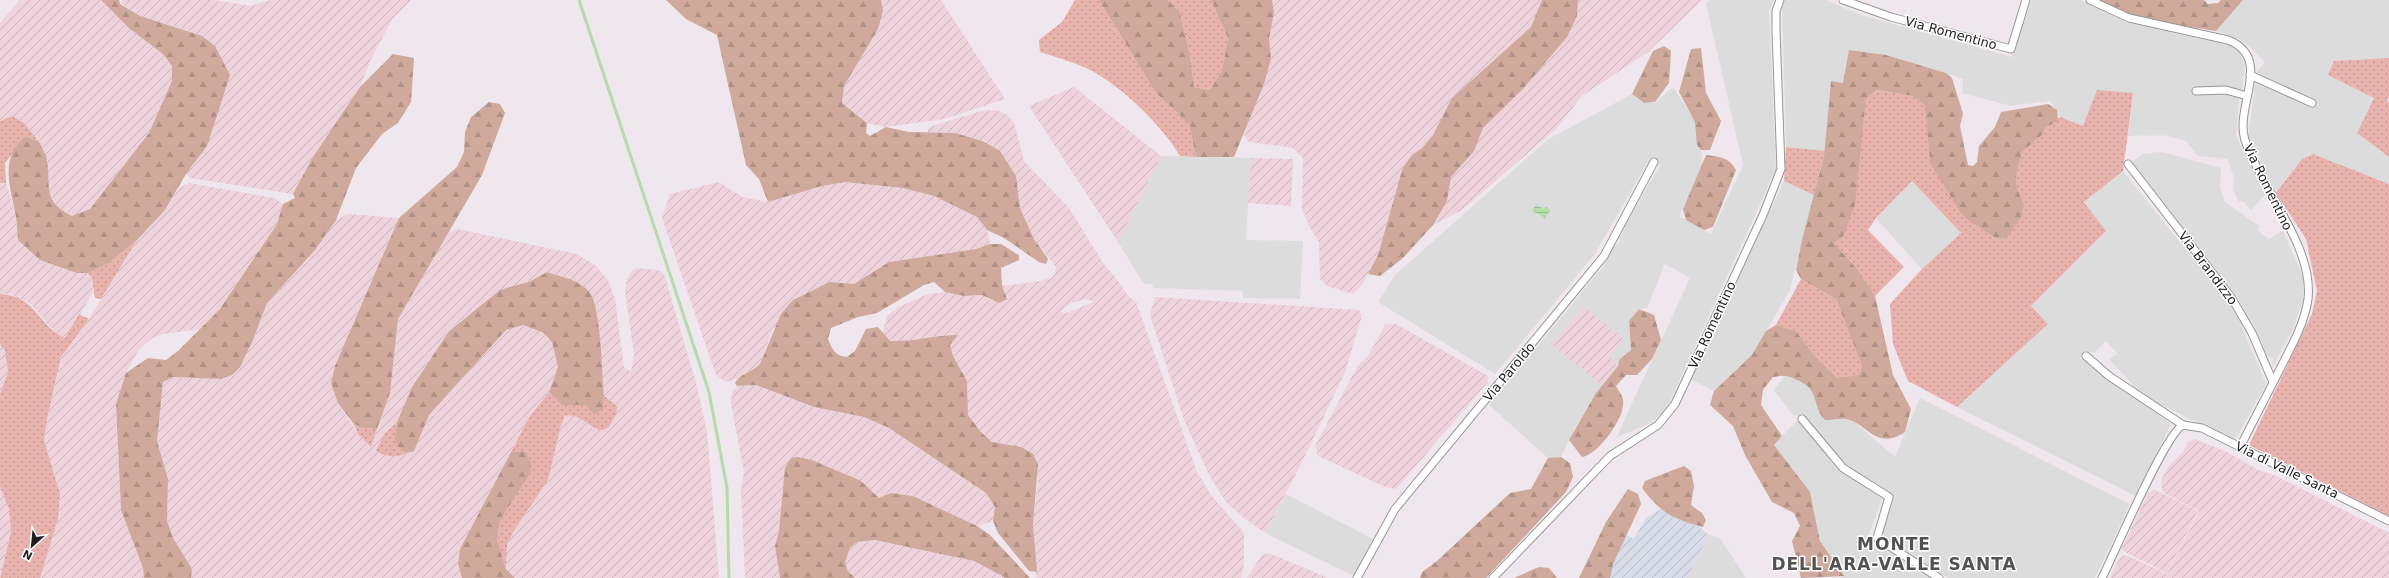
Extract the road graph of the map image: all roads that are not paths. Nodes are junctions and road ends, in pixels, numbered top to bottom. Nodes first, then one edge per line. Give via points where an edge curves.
1 (1780, 0) edge
2 (1843, 0) edge
3 (2026, 0) edge
4 (2090, 0) edge
5 (2250, 75) junction
6 (2196, 91) dead end
7 (2247, 96) junction
8 (2312, 103) dead end
9 (1654, 162) dead end
10 (2128, 164) dead end
11 (2086, 356) dead end
12 (2273, 382) junction
13 (1802, 419) dead end
14 (2183, 425) junction
15 (2240, 447) junction
16 (2389, 521) edge
17 (1358, 578) edge
18 (1493, 578) edge
19 (1939, 578) edge
20 (2102, 578) edge

1 - 18 street, Via Romentino via 1776,10 1776,31 1781,169 1763,215 1675,404 1658,424 1610,456
2 - 3 street, Via Romentino via 1891,17 2011,49
4 - 5 street, Via Romentino via 2128,18 2235,43 2241,46 2249,57
5 - 7 street, Via Romentino
5 - 8 street
6 - 7 street via 2226,90
7 - 12 street, Via Romentino via 2244,136 2303,257 2309,287 2303,320
9 - 17 street, Via Paroldo via 1604,256 1395,509
10 - 12 street, Via Brandizzo via 2231,297 2252,333
11 - 14 street via 2109,376
12 - 15 street, Via Romentino
13 - 19 street via 1843,468 1889,497 1877,538
14 - 15 street, Via di Valle Santa via 2202,428
14 - 20 street via 2176,430 2159,457
15 - 16 street, Via di Valle Santa

